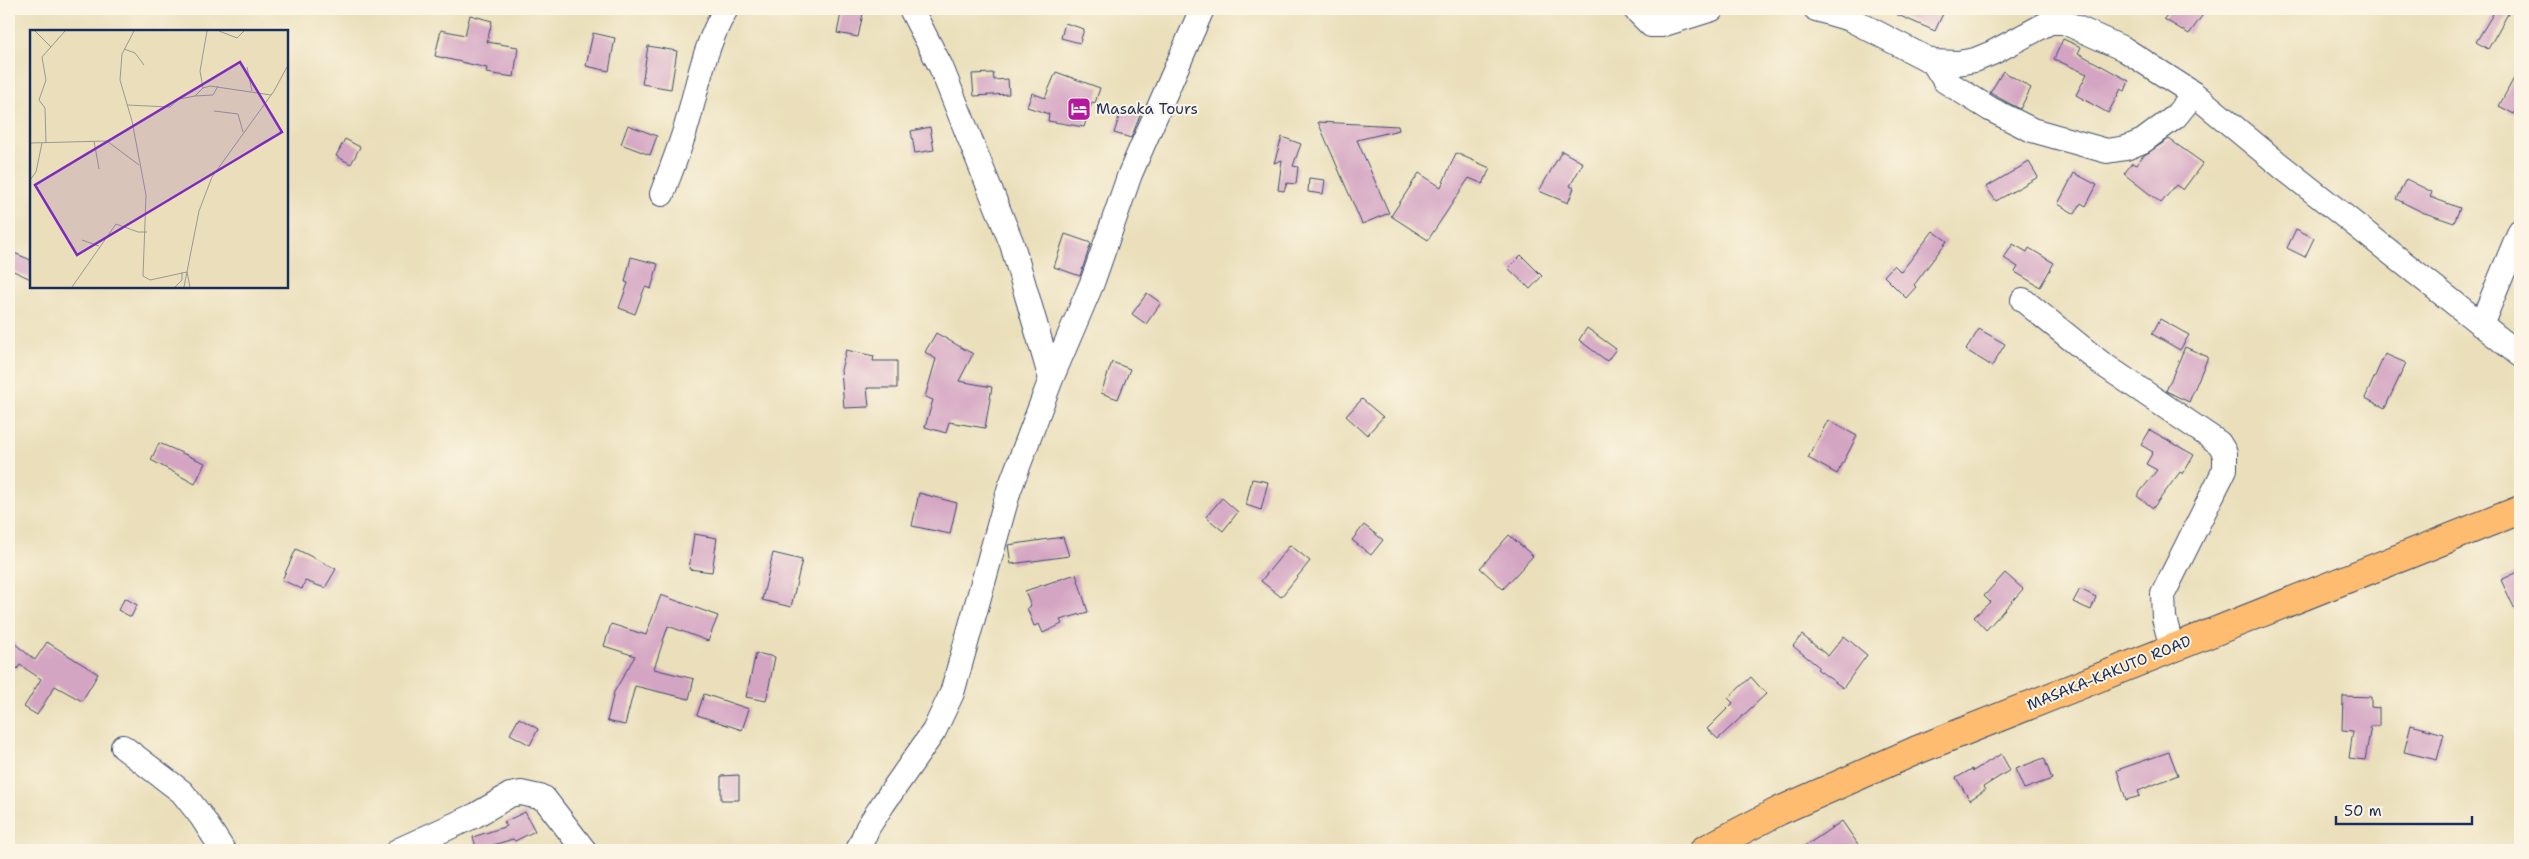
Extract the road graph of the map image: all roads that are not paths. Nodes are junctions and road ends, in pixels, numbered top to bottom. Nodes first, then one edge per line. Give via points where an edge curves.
1 (726, 9) edge
2 (911, 9) edge
3 (1202, 9) edge
4 (1635, 9) edge
5 (1712, 9) edge
6 (1816, 9) edge
7 (2050, 16) edge
8 (1933, 62) junction
9 (2194, 94) junction
10 (662, 194) dead end
11 (2520, 231) edge
12 (2023, 300) dead end
13 (2481, 325) junction
14 (2520, 355) edge
15 (1051, 379) junction
16 (2520, 510) edge
17 (2172, 648) junction
18 (123, 746) dead end
19 (223, 850) edge
20 (399, 850) edge
21 (584, 850) edge
22 (858, 850) edge
23 (1704, 850) edge

1 - 10 street via 713,30 690,114
2 - 15 street via 941,67 1012,244
3 - 15 street via 1152,121 1092,283
4 - 5 street via 1651,25 1661,25
6 - 8 street via 1850,19
7 - 8 street via 1992,53 1975,60 1958,64
7 - 9 street via 2124,49
8 - 9 street via 1946,81 1990,109 2032,130 2107,152 2143,141 2175,117
9 - 13 street
11 - 13 street
12 - 17 street via 2101,363 2219,443 2225,453 2225,469 2163,594 2164,618
13 - 14 street
15 - 22 street via 1009,490 952,693 934,731 873,819
16 - 17 highway, MASAKA-KAKUTO ROAD
17 - 23 highway, MASAKA-KAKUTO ROAD via 1917,750 1779,811
18 - 19 street via 182,792
20 - 21 street via 510,795 522,793 544,798

